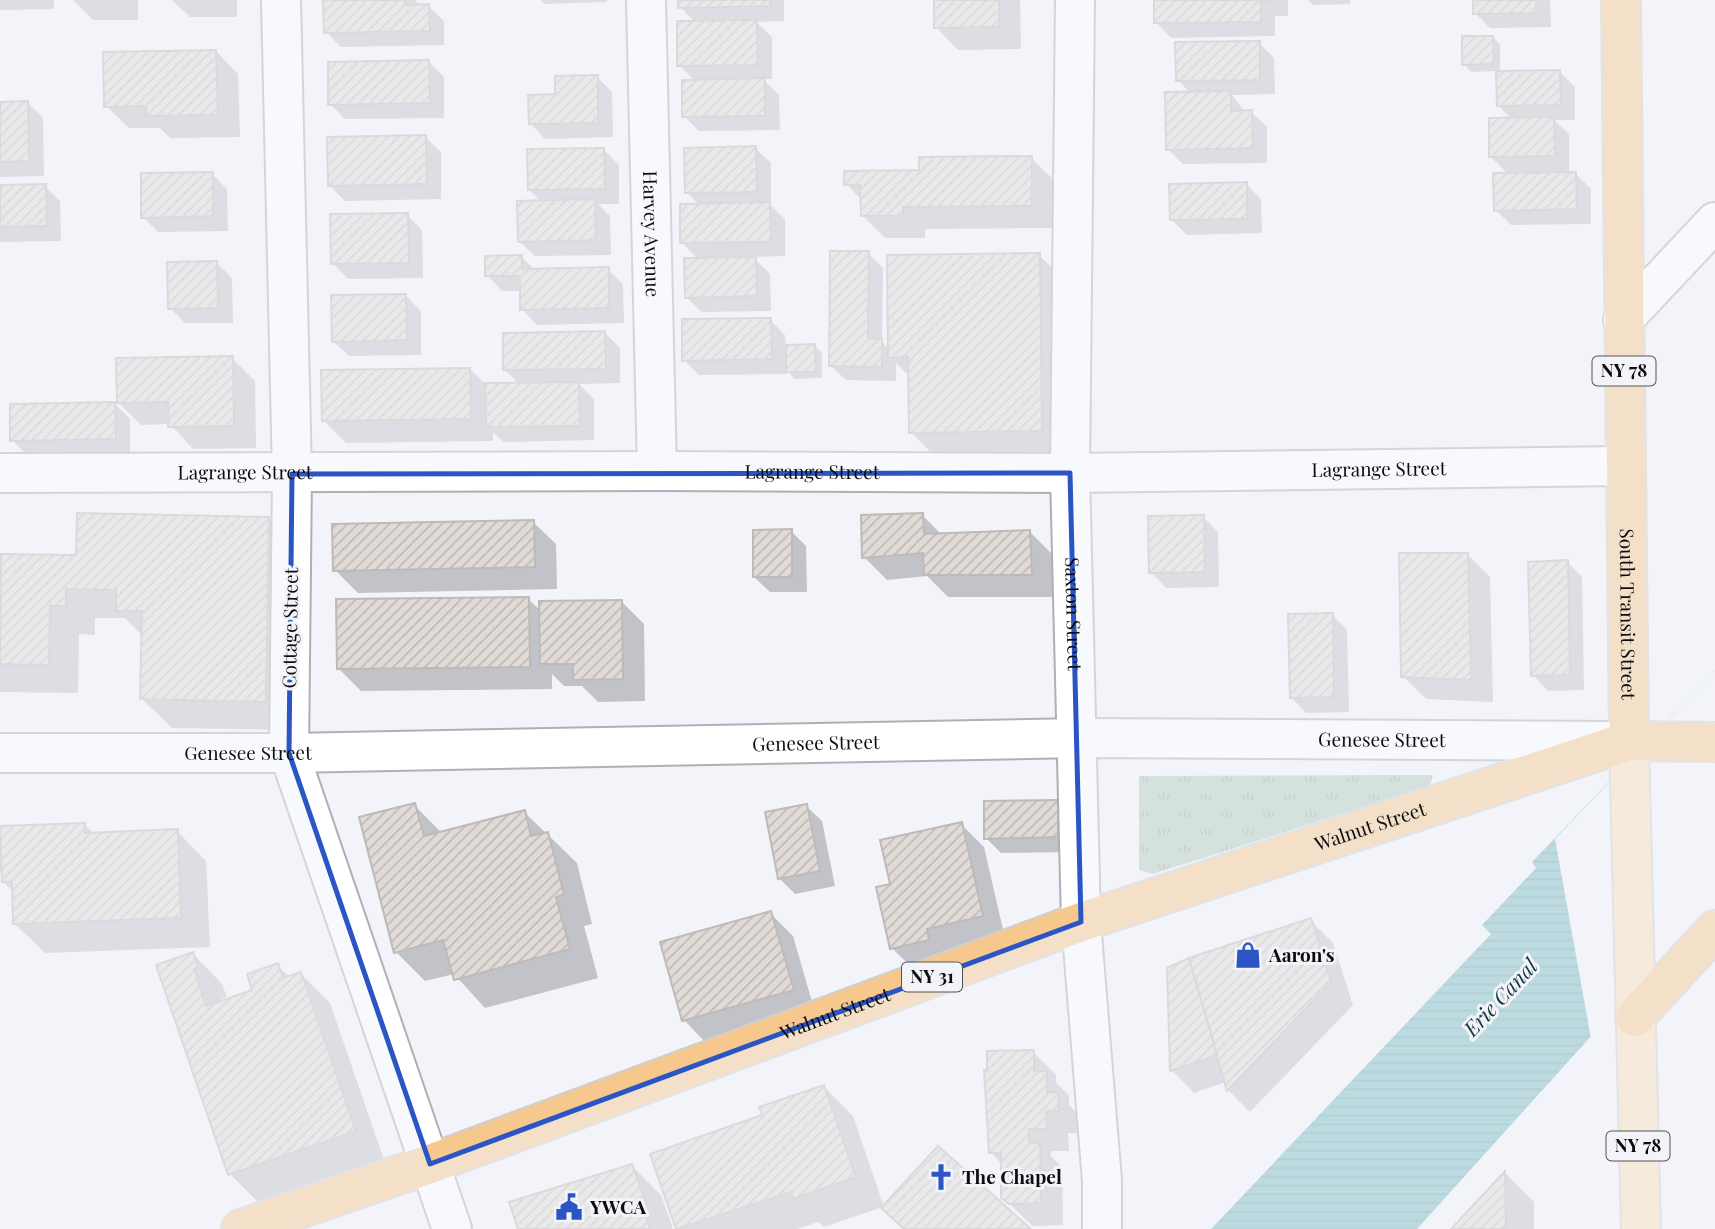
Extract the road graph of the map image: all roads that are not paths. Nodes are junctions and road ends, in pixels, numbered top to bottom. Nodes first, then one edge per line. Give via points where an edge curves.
1 (281, 0) edge
2 (646, 0) edge
3 (1075, 0) edge
4 (1621, 0) edge
5 (1715, 222) edge
6 (1623, 320) junction
7 (1625, 467) junction
8 (657, 471) junction
9 (0, 473) edge
10 (1070, 473) junction
11 (292, 474) junction
12 (1078, 738) junction
13 (1715, 742) edge
14 (1635, 747) junction
15 (0, 753) edge
16 (289, 753) junction
17 (1081, 922) junction
18 (1715, 930) edge
19 (1635, 1017) junction
20 (430, 1164) junction
21 (241, 1229) edge
22 (452, 1229) edge
23 (1102, 1229) edge
24 (1641, 1229) edge

1 - 11 street, Cottage Street
2 - 8 street, Harvey Avenue
3 - 10 street, Saxton Street
4 - 6 highway, South Transit Street / NY 78
5 - 6 street
6 - 7 highway, South Transit Street / NY 78
7 - 10 street, Lagrange Street
7 - 14 highway, South Transit Street / NY 78
8 - 10 street, Lagrange Street
8 - 11 street, Lagrange Street
9 - 11 street, Lagrange Street
10 - 12 street, Saxton Street
11 - 16 street, Cottage Street
12 - 14 street, Genesee Street
12 - 16 street, Genesee Street
12 - 17 street, Saxton Street
13 - 14 highway, NY 31
14 - 17 highway, Walnut Street / NY 31
14 - 19 main road, South Transit Street / NY 78
15 - 16 street, Genesee Street
16 - 20 street, Cottage Street
17 - 20 highway, Walnut Street / NY 31
17 - 23 street, Saxton Street
18 - 19 highway
19 - 24 main road, South Transit Street / NY 78
20 - 21 highway, Walnut Street / NY 31
20 - 22 street, Cottage Street

